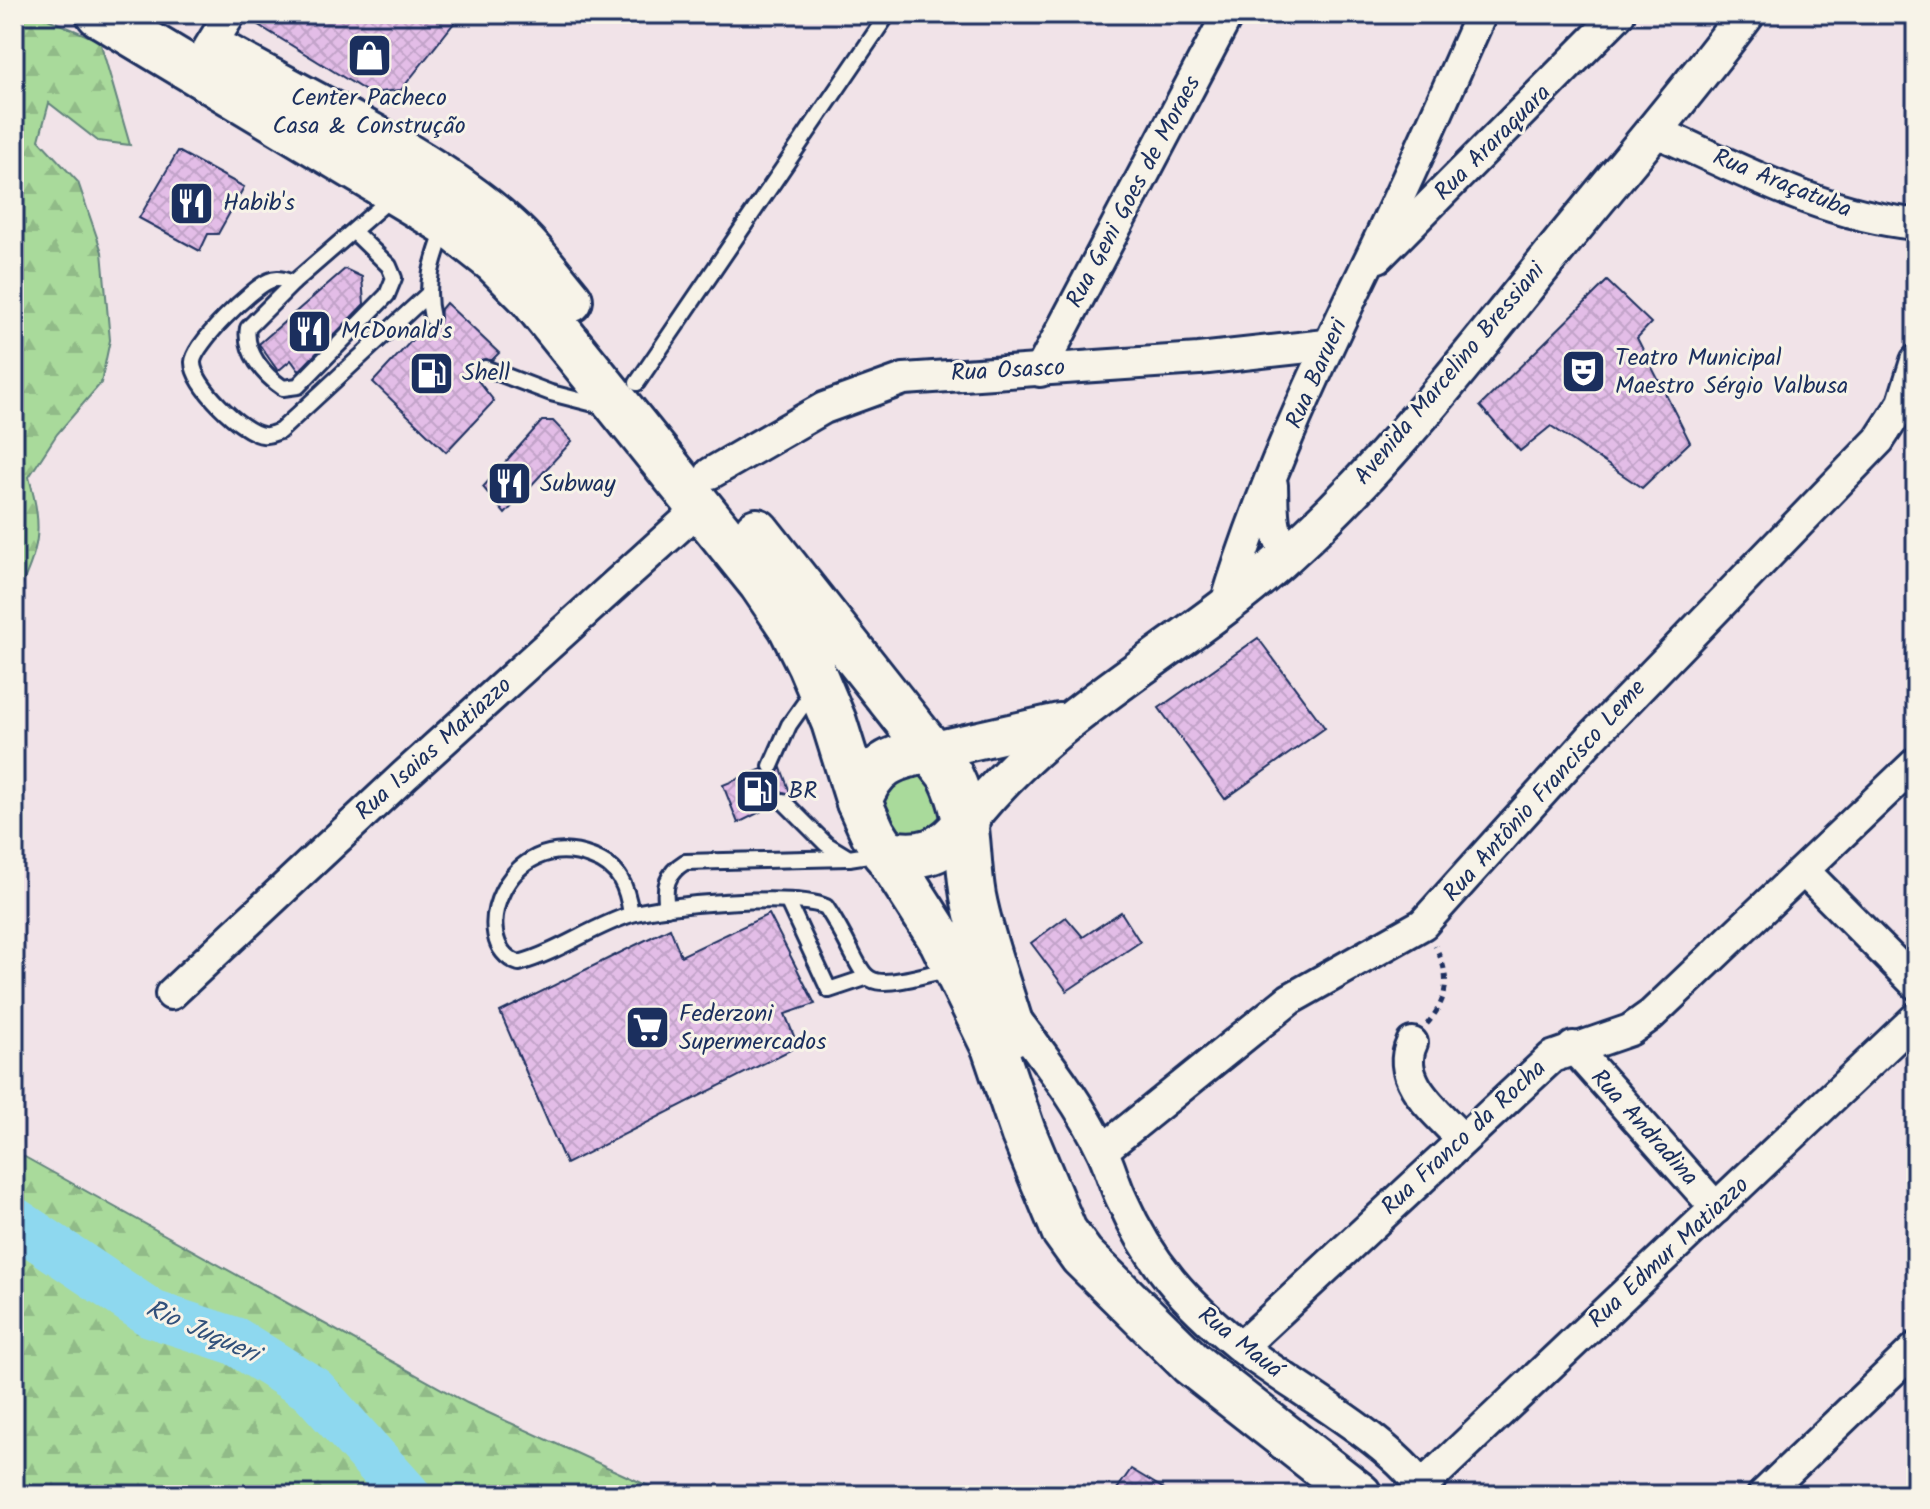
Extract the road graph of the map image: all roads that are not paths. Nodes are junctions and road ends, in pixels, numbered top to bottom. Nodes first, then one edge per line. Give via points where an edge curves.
1 (99, 14) edge
2 (145, 14) edge
3 (888, 14) edge
4 (1228, 14) edge
5 (1481, 14) edge
6 (1619, 14) edge
7 (1746, 14) edge
8 (220, 31) edge
9 (1653, 130) junction
10 (398, 192) junction
11 (447, 223) junction
12 (1916, 224) edge
13 (353, 231) junction
14 (1365, 269) junction
15 (293, 283) junction
16 (427, 295) junction
17 (432, 318) dead end
18 (1326, 345) junction
19 (1916, 361) edge
20 (485, 368) dead end
21 (1040, 371) junction
22 (630, 397) junction
23 (1271, 479) junction
24 (706, 491) junction
25 (1290, 553) junction
26 (1225, 607) junction
27 (818, 684) junction
28 (1072, 718) junction
29 (930, 751) junction
30 (1916, 763) edge
31 (771, 766) dead end
32 (783, 801) dead end
33 (859, 802) junction
34 (967, 822) junction
35 (867, 855) junction
36 (1804, 871) junction
37 (788, 902) junction
38 (667, 908) junction
39 (631, 914) junction
40 (957, 967) junction
41 (865, 978) junction
42 (1916, 984) edge
43 (171, 994) dead end
44 (1004, 1003) junction
45 (1916, 1018) edge
46 (1412, 1043) road end
47 (1573, 1047) junction
48 (1462, 1139) junction
49 (1103, 1150) junction
50 (1716, 1208) junction
51 (1117, 1288) junction
52 (1241, 1347) junction
53 (1916, 1348) edge
54 (1424, 1490) edge
55 (1359, 1495) edge
56 (1763, 1495) edge

1 - 10 main road
2 - 8 main road
3 - 22 lane
4 - 21 street, Rua Geni Goes de Moraes
5 - 14 street, Rua Barueri
6 - 14 street, Rua Araraquara
7 - 9 street, Avenida Marcelino Bressiani
8 - 22 main road via 507,227 543,267
9 - 12 street, Rua Araçatuba via 1831,209
9 - 25 street, Avenida Marcelino Bressiani via 1393,450
10 - 11 main road
10 - 13 lane
11 - 16 lane via 429,272
11 - 22 main road via 495,261
13 - 15 lane
13 - 15 lane via 389,266 392,285 298,386 289,389 266,373 247,339 253,321
14 - 18 street, Rua Barueri
15 - 16 lane via 281,279 259,287 203,340 193,359 202,389 253,433 267,436 280,431
16 - 17 lane
18 - 21 street, Rua Osasco
18 - 23 street, Rua Barueri
19 - 49 street, Rua Antônio Francisco Leme via 1903,403 1879,440 1590,739 1423,924 1290,999
20 - 22 lane via 551,393
21 - 24 street, Rua Osasco via 904,379 824,408
22 - 24 main road
23 - 25 street, Rua Barueri via 1274,527
23 - 26 street, Rua Barueri
24 - 27 main road via 791,627
24 - 29 main road
24 - 43 street, Rua Isaias Matiazzo
25 - 26 street, Avenida Marcelino Bressiani
26 - 28 street, Avenida Marcelino Bressiani
27 - 31 lane via 789,725
27 - 33 main road
28 - 29 street
28 - 34 street, Avenida Marcelino Bressiani via 1029,752
29 - 33 main road via 896,756 882,764
29 - 34 main road via 950,775
30 - 36 street, Rua Franco da Rocha
32 - 35 lane via 826,844
33 - 35 main road
34 - 35 main road via 930,854
34 - 44 main road via 972,892
35 - 38 lane via 685,862 672,870 666,883
35 - 40 main road
36 - 42 street
36 - 47 street, Rua Franco da Rocha via 1651,1015 1630,1030
37 - 38 lane
37 - 41 lane via 826,907
37 - 41 lane via 829,990
38 - 39 lane
39 - 39 lane via 628,890 603,861 564,850 542,852 507,882 495,939 504,955 519,963
40 - 41 lane via 886,985
40 - 51 main road via 994,1047 1064,1231
44 - 49 street, Rua Mauá
44 - 51 main road via 1025,1068
45 - 50 street, Rua Edmur Matiazzo
46 - 48 street via 1406,1055 1410,1078
47 - 48 street, Rua Franco da Rocha via 1552,1057
47 - 50 street, Rua Andradina
48 - 52 street, Rua Franco da Rocha
49 - 52 street, Rua Mauá via 1121,1200 1162,1273
50 - 54 street, Rua Edmur Matiazzo
51 - 55 main road via 1191,1363
52 - 54 street, Rua Mauá via 1363,1434
53 - 56 street

